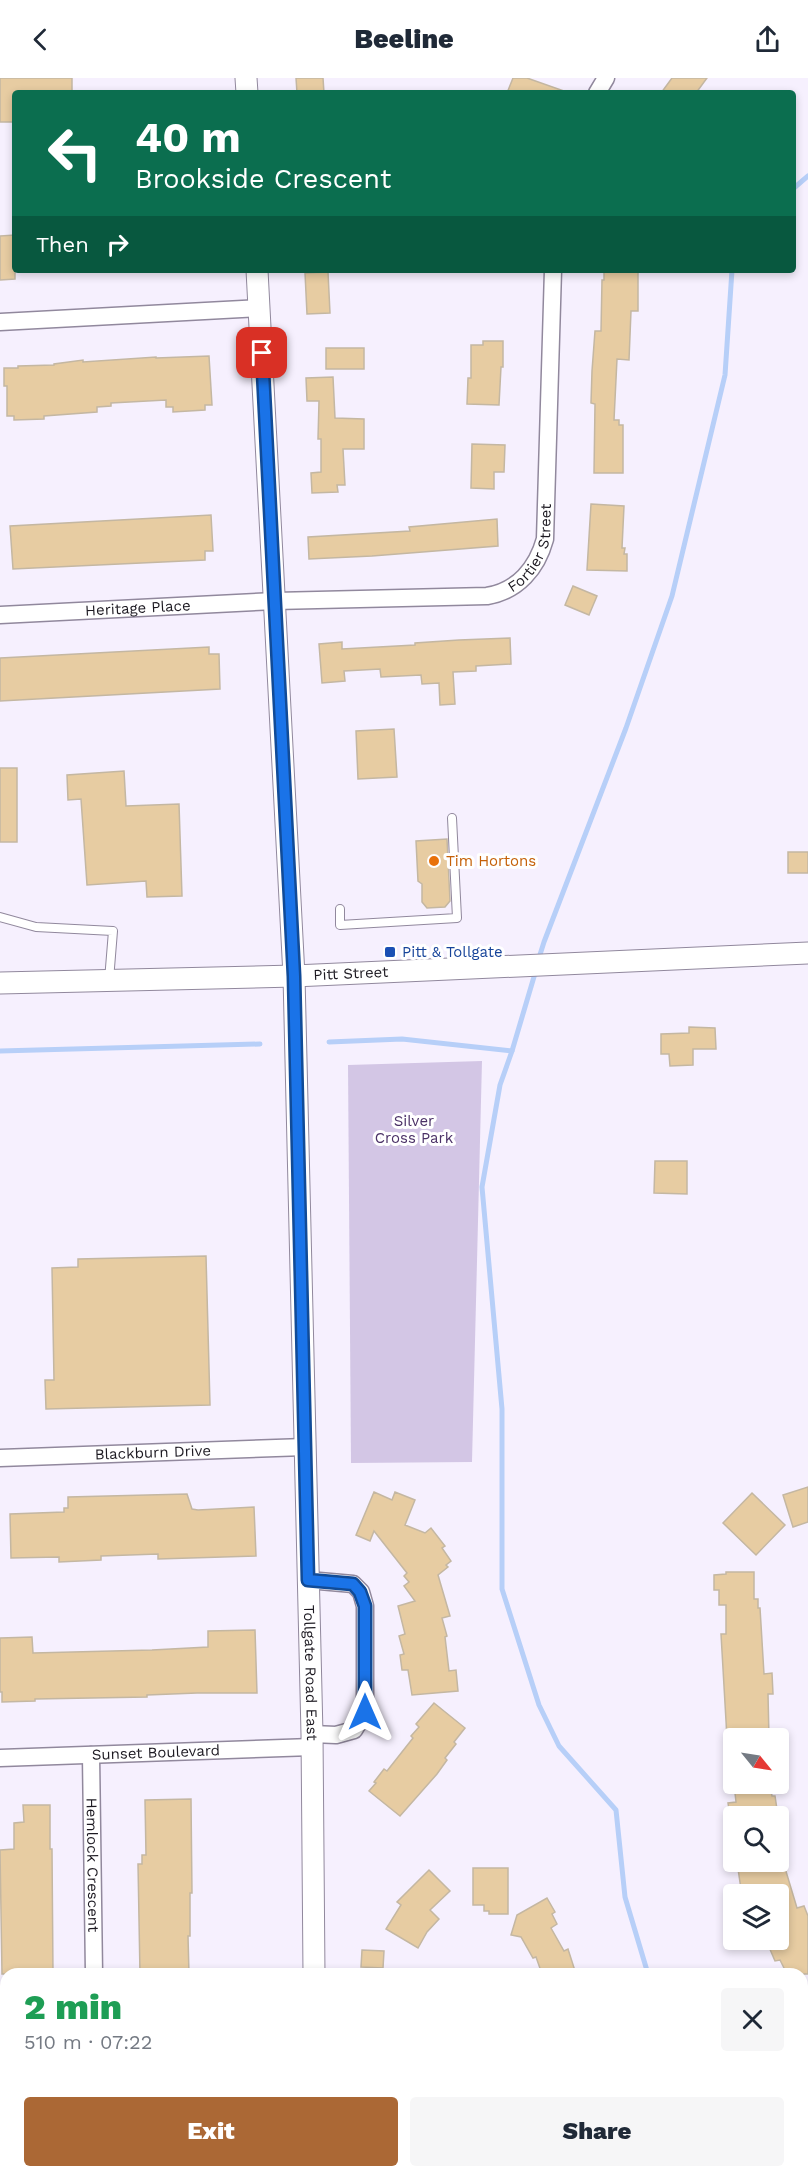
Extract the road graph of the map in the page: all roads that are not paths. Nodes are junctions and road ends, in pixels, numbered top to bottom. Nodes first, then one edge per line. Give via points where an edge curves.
1 (257, 273) edge
2 (553, 273) edge
3 (259, 308) junction
4 (0, 322) edge
5 (275, 602) junction
6 (0, 615) edge
7 (452, 818) dead end
8 (340, 909) dead end
9 (0, 917) edge
10 (808, 953) edge
11 (294, 976) junction
12 (109, 981) junction
13 (0, 983) edge
14 (305, 1447) junction
15 (0, 1458) edge
16 (308, 1580) junction
17 (312, 1741) junction
18 (91, 1755) junction
19 (0, 1758) edge
20 (94, 1968) edge
21 (314, 1968) edge

1 - 3 street, Tollgate Road East
2 - 5 street, Fortier Street via 545,539 531,571 514,587 496,595
3 - 4 street
3 - 5 street, Tollgate Road East
5 - 6 street, Heritage Place
5 - 11 street, Tollgate Road East
7 - 8 lane via 456,918 340,925
9 - 12 lane via 36,927 113,931
10 - 11 street, Pitt Street
11 - 12 street, Pitt Street
11 - 14 street, Tollgate Road East
12 - 13 street, Pitt Street
14 - 15 street, Blackburn Drive
14 - 16 street, Tollgate Road East
16 - 17 street, Tollgate Road East
16 - 17 street, Sunset Boulevard via 353,1584 365,1606 365,1712 354,1730
17 - 18 street, Sunset Boulevard
17 - 21 street, Tollgate Road East
18 - 19 street, Sunset Boulevard
18 - 20 street, Hemlock Crescent

